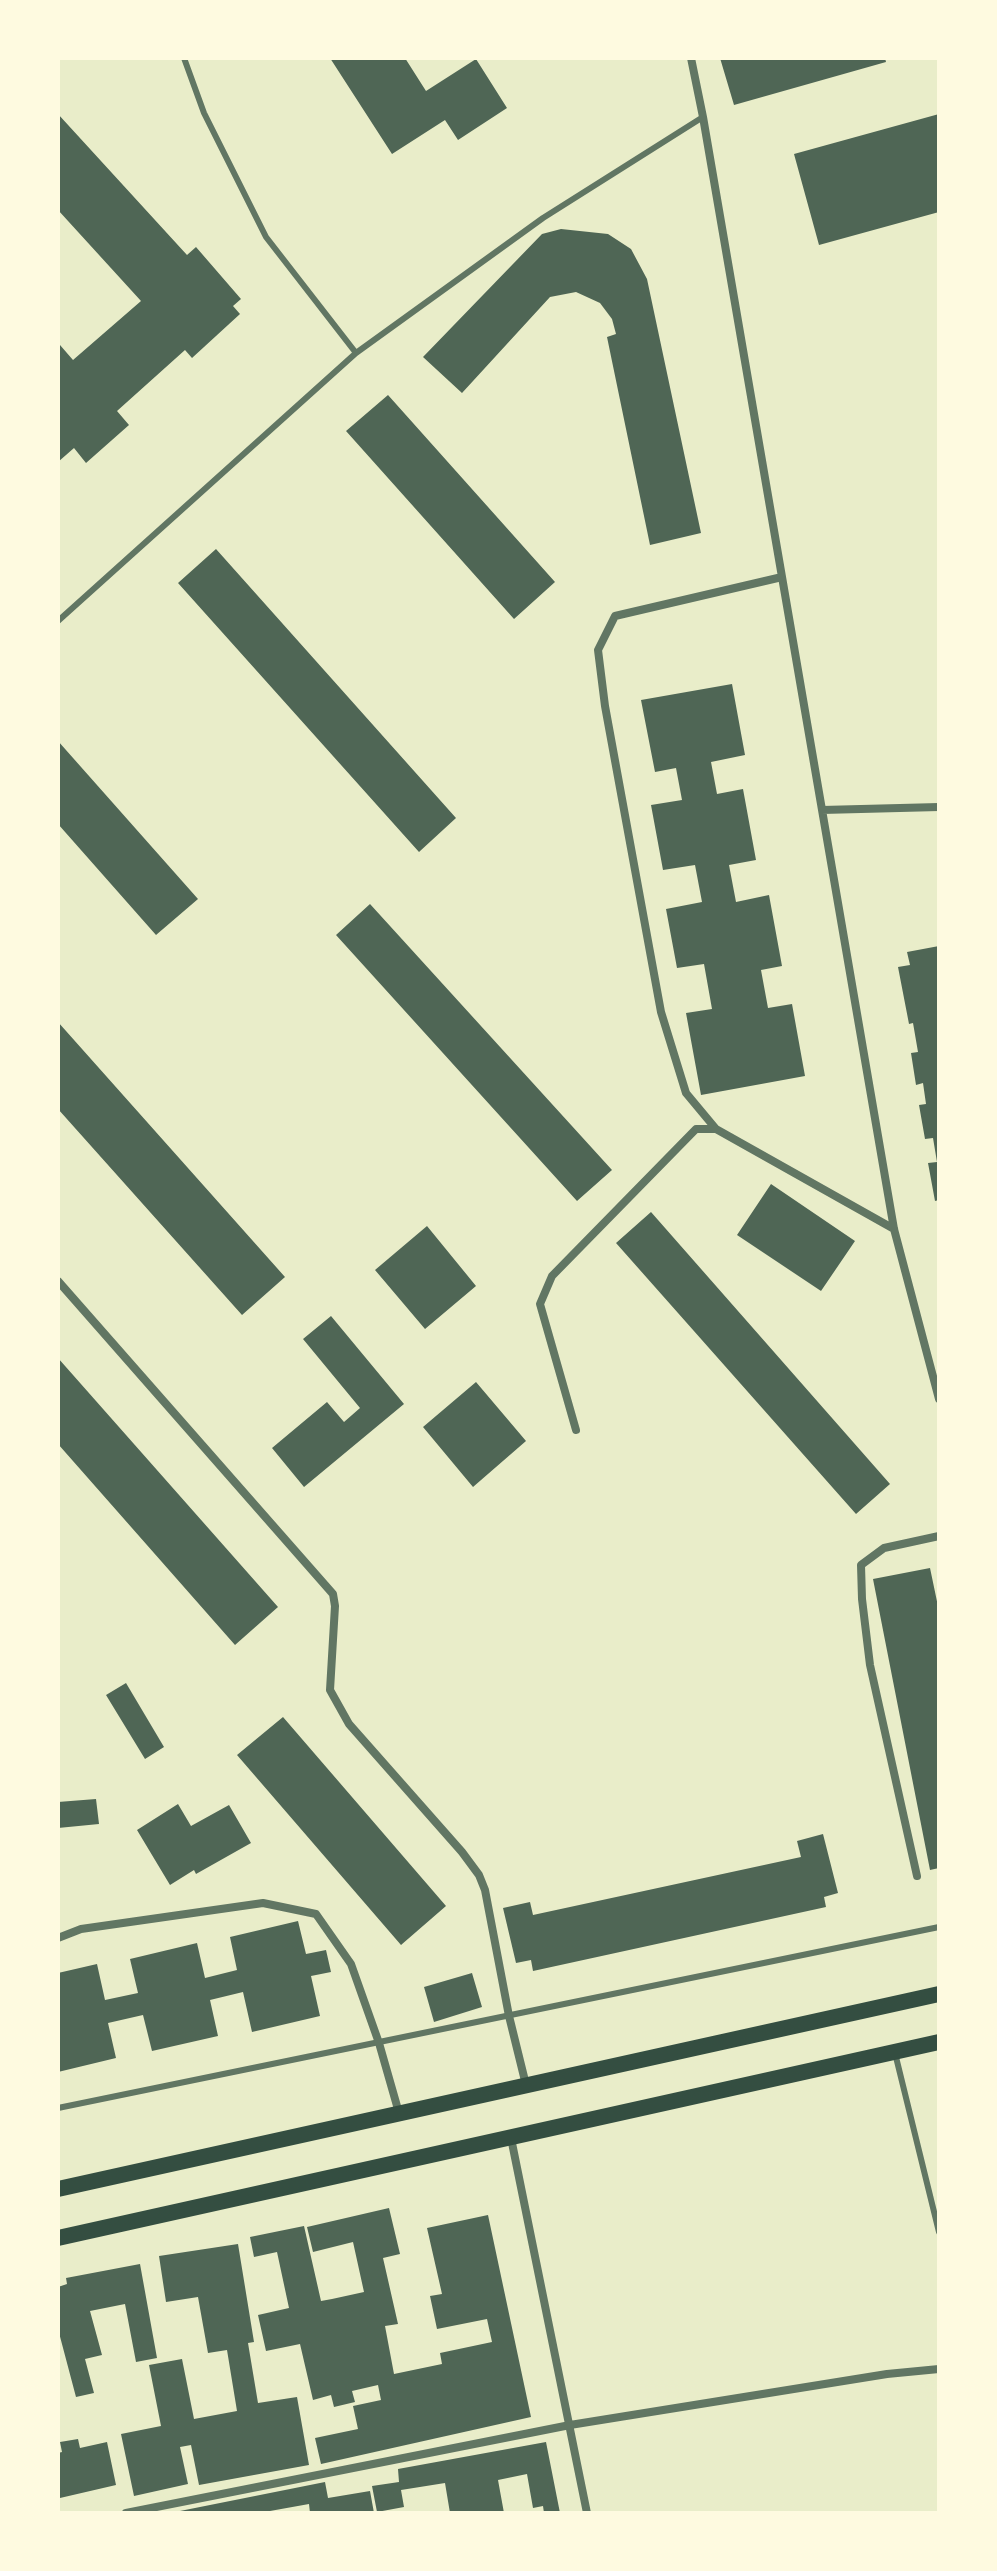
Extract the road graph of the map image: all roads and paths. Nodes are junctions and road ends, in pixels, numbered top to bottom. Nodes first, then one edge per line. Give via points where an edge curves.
1 (184, 58) edge
2 (691, 58) edge
3 (703, 117) junction
4 (356, 353) junction
5 (782, 577) junction
6 (58, 621) edge
7 (939, 807) edge
8 (822, 810) junction
9 (716, 1129) junction
10 (894, 1229) junction
11 (58, 1281) edge
12 (939, 1399) edge
13 (576, 1430) dead end
14 (939, 1536) edge
15 (917, 1876) dead end
16 (939, 1927) edge
17 (58, 1938) edge
18 (939, 1994) edge
19 (509, 2016) junction
20 (939, 2042) edge
21 (379, 2043) junction
22 (894, 2052) junction
23 (526, 2085) junction
24 (58, 2108) edge
25 (399, 2113) junction
26 (511, 2138) junction
27 (58, 2189) edge
28 (939, 2232) edge
29 (58, 2238) edge
30 (939, 2369) edge
31 (570, 2425) junction
32 (126, 2513) edge
33 (587, 2513) edge

1 - 4 lane via 204,113 266,237
2 - 3 street
3 - 4 lane via 543,218
3 - 5 street
4 - 6 lane
5 - 8 street
5 - 9 street via 615,616 598,650 661,1012 686,1093
7 - 8 street
8 - 10 street
9 - 10 street
9 - 13 street via 696,1129 552,1276 540,1304
10 - 12 street
11 - 19 street via 333,1594 330,1690 349,1724 479,1875
14 - 15 street via 884,1548 861,1565 870,1665
16 - 19 lane
17 - 21 street via 81,1929 263,1903 316,1914 351,1964
18 - 23 main road
19 - 21 lane
19 - 23 street
20 - 22 main road
21 - 24 lane
21 - 25 street
22 - 26 main road
22 - 28 lane
23 - 25 main road
25 - 27 main road
26 - 29 main road
26 - 31 street
30 - 31 street
31 - 32 street
31 - 33 street

